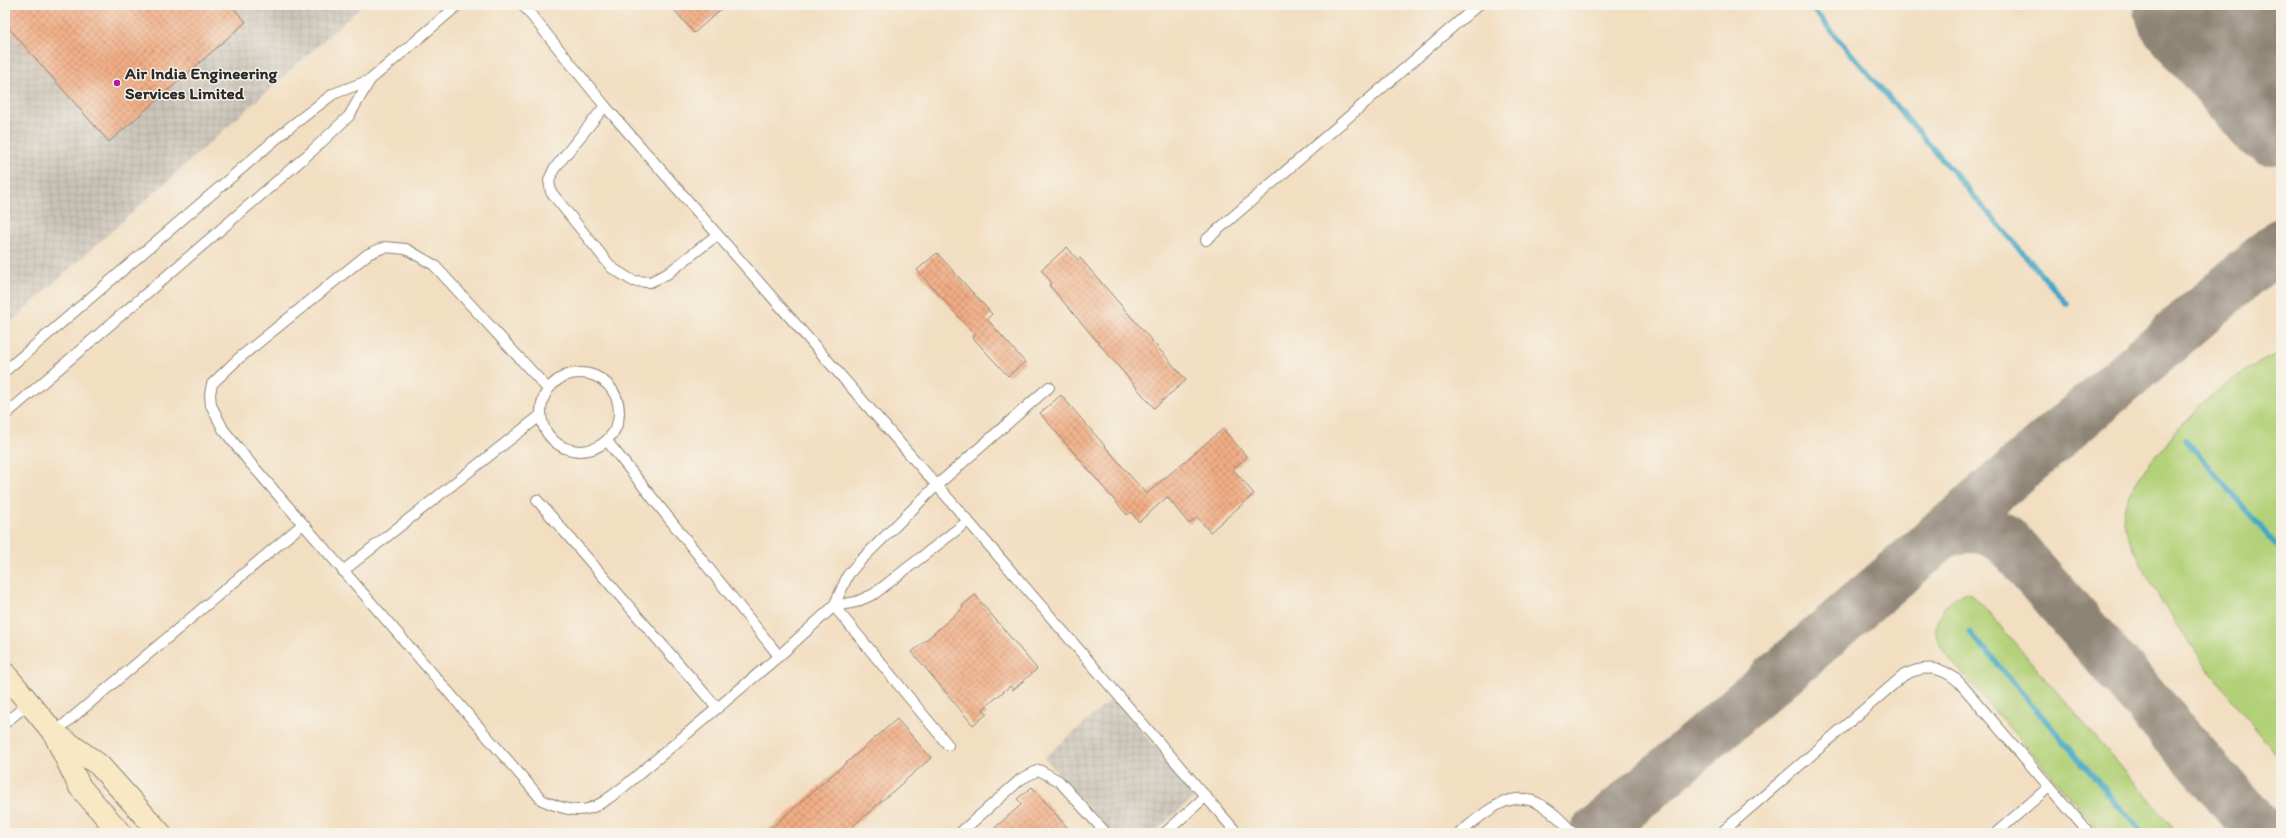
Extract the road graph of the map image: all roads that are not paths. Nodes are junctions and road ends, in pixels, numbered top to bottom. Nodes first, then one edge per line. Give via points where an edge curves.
1 (458, 5) edge
2 (523, 5) edge
3 (1478, 5) edge
4 (370, 80) junction
5 (605, 106) junction
6 (717, 235) junction
7 (1206, 240) dead end
8 (5, 371) edge
9 (1050, 387) dead end
10 (548, 389) junction
11 (5, 415) edge
12 (541, 415) junction
13 (607, 441) junction
14 (936, 486) junction
15 (537, 500) dead end
16 (968, 521) junction
17 (303, 524) junction
18 (343, 571) junction
19 (834, 606) junction
20 (779, 656) junction
21 (5, 674) edge
22 (29, 703) junction
23 (717, 708) junction
24 (5, 723) edge
25 (54, 733) junction
26 (948, 745) dead end
27 (2049, 787) junction
28 (1206, 797) junction
29 (120, 833) edge
30 (160, 833) edge
31 (960, 833) edge
32 (1106, 833) edge
33 (1165, 833) edge
34 (1237, 833) edge
35 (1460, 833) edge
36 (1573, 833) edge
37 (1721, 833) edge
38 (1996, 833) edge
39 (2089, 833) edge

1 - 4 lane
2 - 5 lane
3 - 7 lane
4 - 8 lane via 334,94 290,127
4 - 11 lane via 349,116 312,151
5 - 6 lane
5 - 6 lane via 554,169 549,180 551,192 612,268 633,281 650,282 666,274
6 - 14 lane
9 - 14 lane
10 - 12 lane
10 - 13 lane via 559,379 572,374 586,374 600,379 610,388 617,401 619,415 616,429
10 - 17 lane via 434,265 406,249 385,247 368,254 238,359 212,384 211,405 223,429
12 - 13 lane via 544,429 553,440 566,449 580,452 595,449
12 - 18 lane
13 - 20 lane
14 - 16 lane
14 - 19 lane via 858,563 848,575
15 - 23 lane
16 - 19 lane via 874,594 856,602
16 - 28 lane
17 - 18 lane
17 - 25 lane
18 - 23 lane via 542,800 562,809 585,811 603,803
19 - 20 lane
19 - 26 lane
20 - 23 lane
21 - 22 street
22 - 24 lane
22 - 25 street
25 - 29 street via 80,787
25 - 30 street via 99,765
27 - 37 lane via 1958,682 1943,670 1925,668 1904,675
27 - 38 lane
27 - 39 lane
28 - 33 lane
28 - 34 lane
31 - 32 lane via 1021,779 1039,770 1059,781
35 - 36 lane via 1497,804 1513,798 1528,799 1545,807

